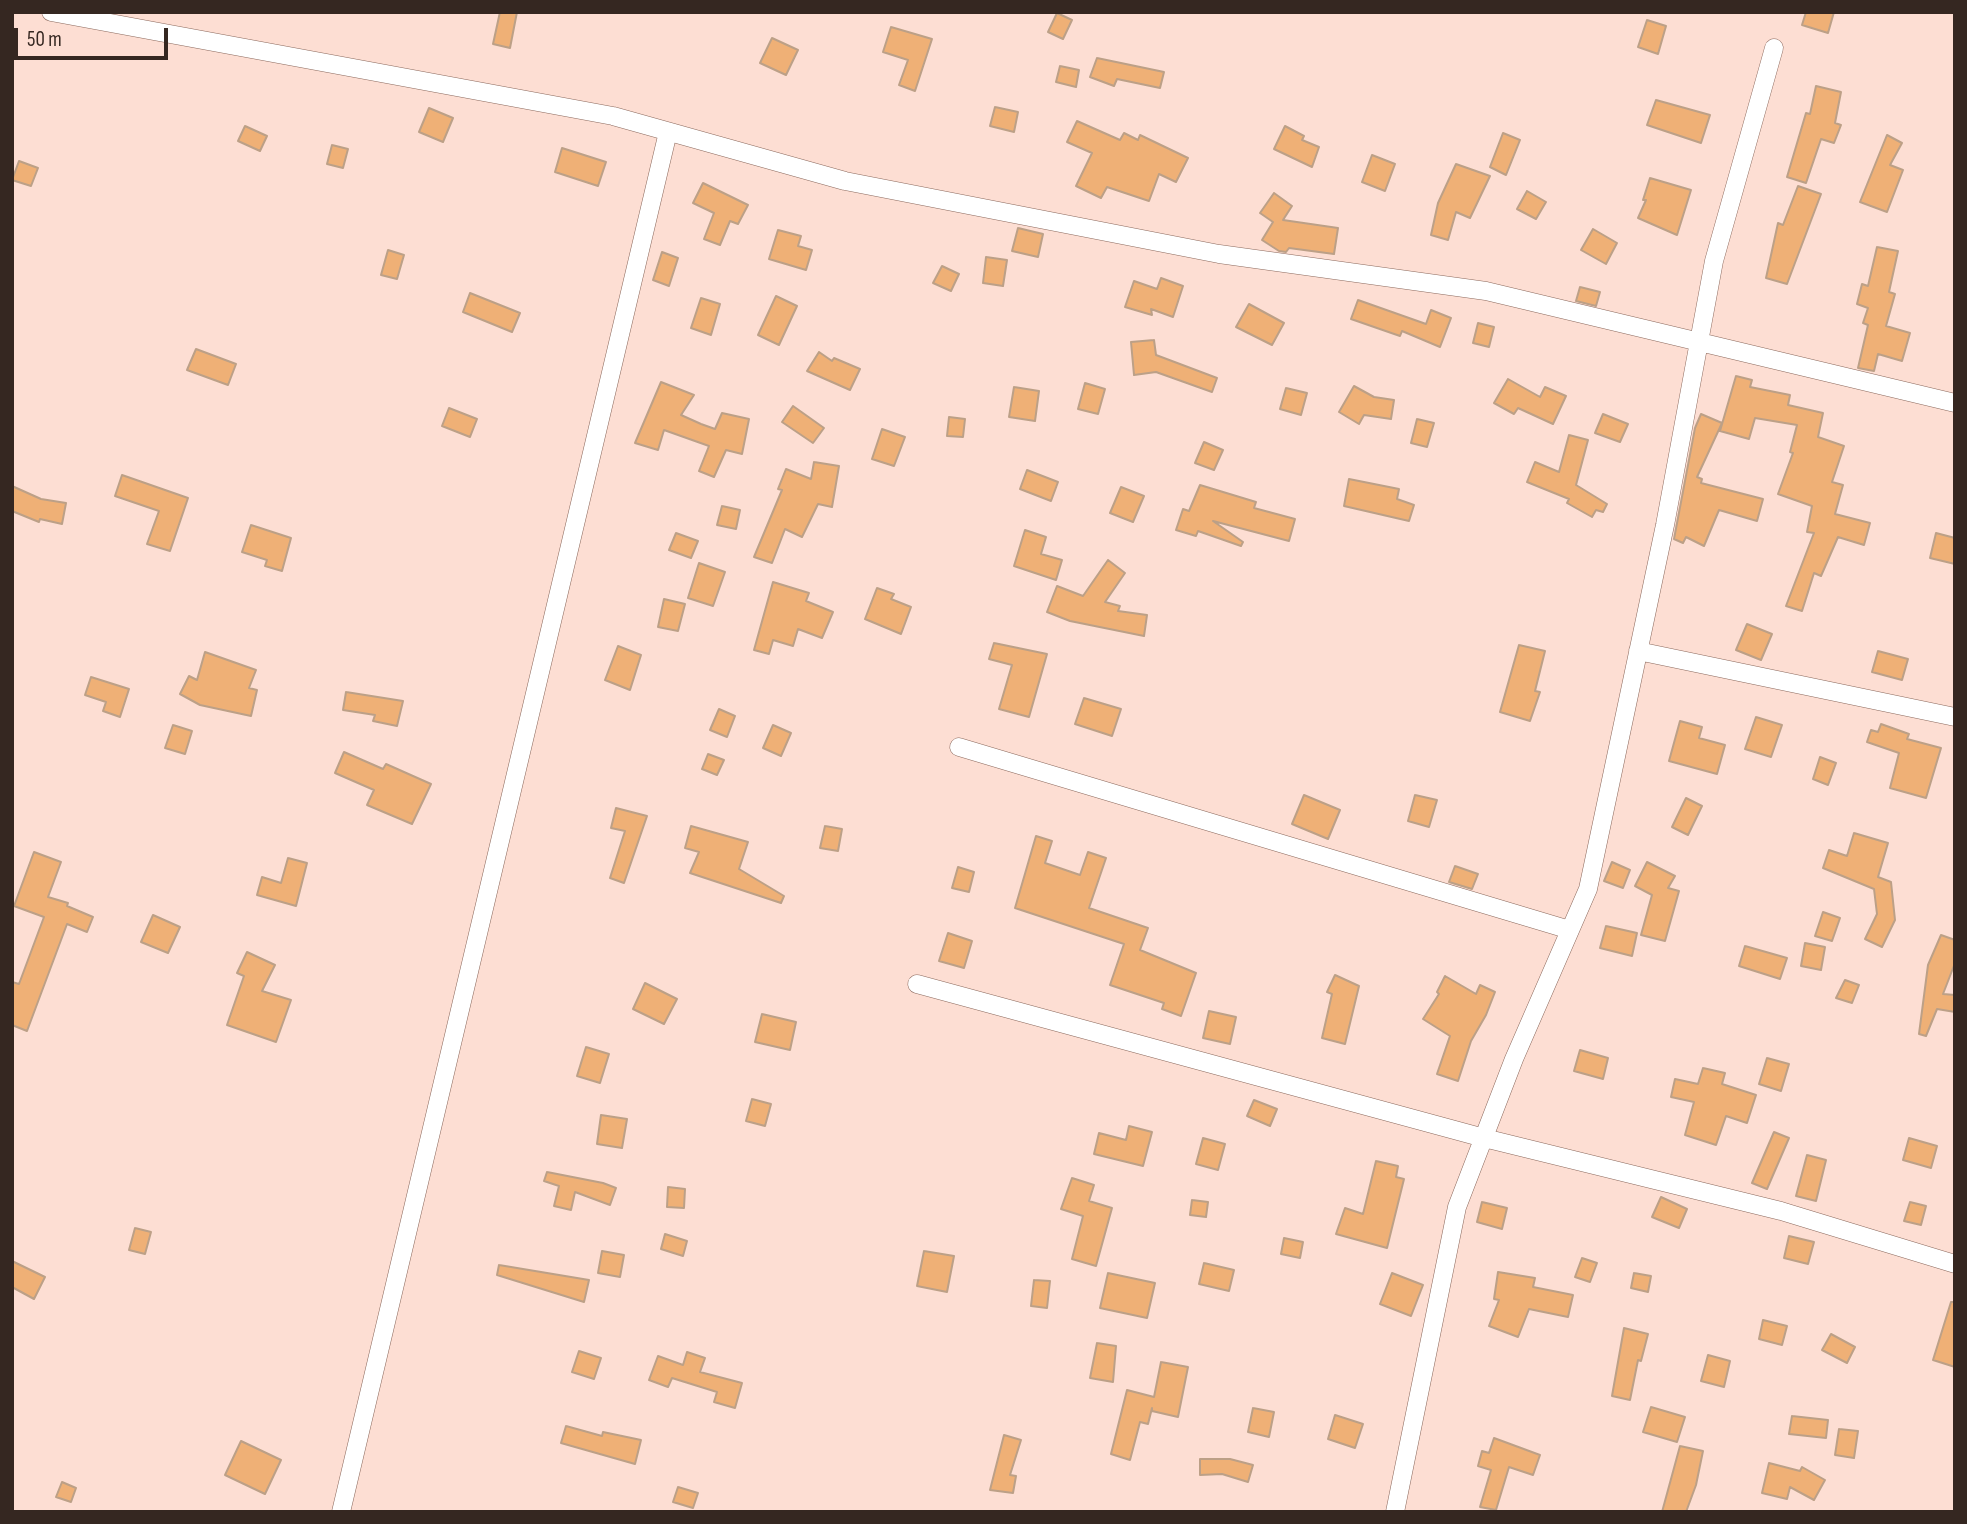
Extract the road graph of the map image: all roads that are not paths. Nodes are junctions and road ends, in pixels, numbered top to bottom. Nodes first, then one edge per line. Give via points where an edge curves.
1 (51, 12) edge
2 (1774, 48) dead end
3 (668, 132) junction
4 (1698, 341) junction
5 (1955, 403) edge
6 (1638, 651) junction
7 (1955, 717) edge
8 (959, 747) dead end
9 (1570, 930) junction
10 (917, 984) dead end
11 (1484, 1138) junction
12 (1955, 1264) edge
13 (341, 1512) edge
14 (1395, 1512) edge

1 - 3 street via 613,116
2 - 4 street via 1714,261
3 - 4 street via 845,181 1219,254 1486,291
3 - 13 street
4 - 5 street
4 - 6 street
6 - 7 street
6 - 9 street via 1588,889
8 - 9 street
9 - 11 street
10 - 11 street
11 - 12 street via 1781,1211
11 - 14 street via 1457,1207

